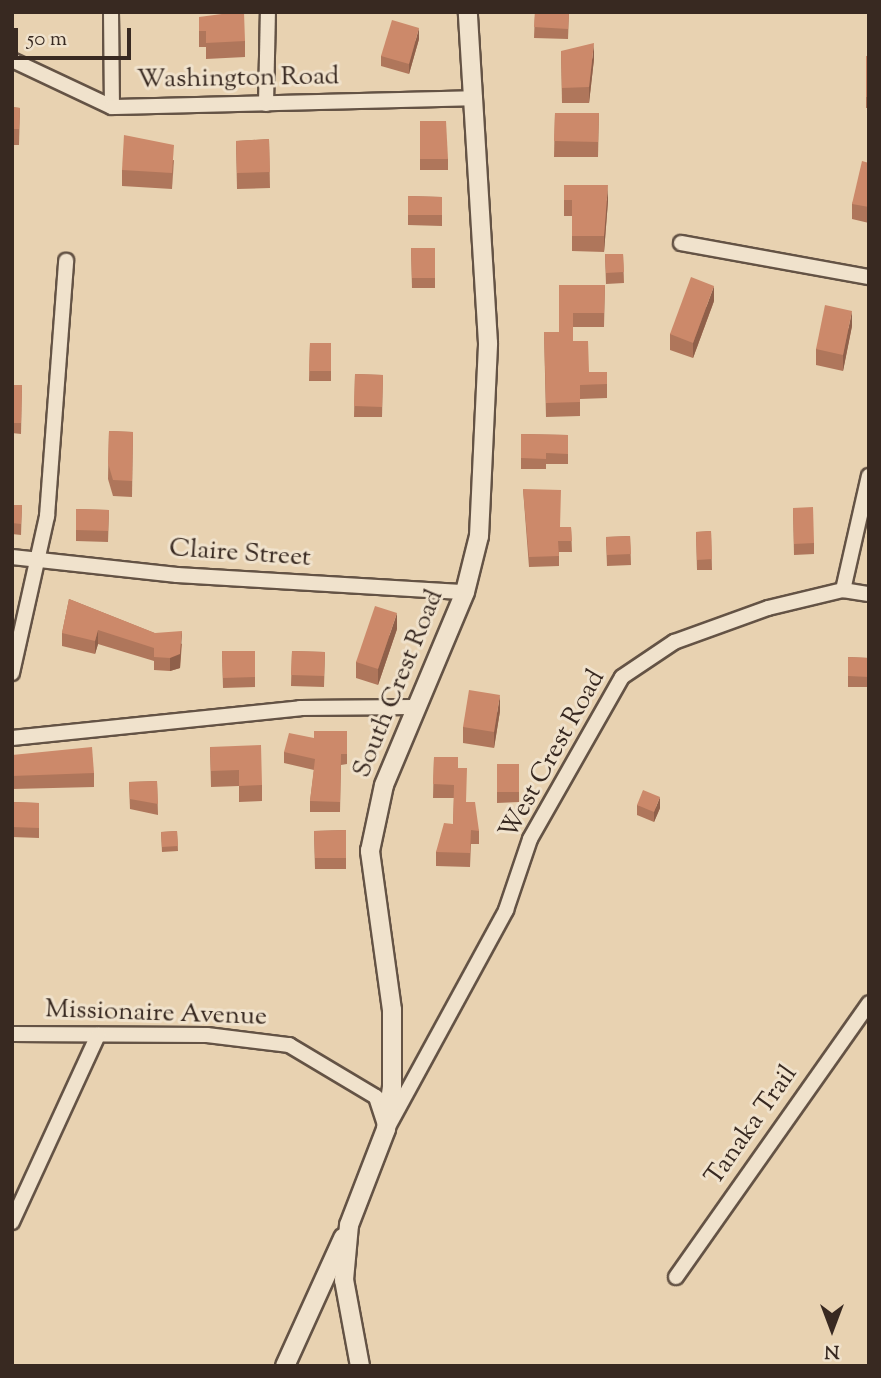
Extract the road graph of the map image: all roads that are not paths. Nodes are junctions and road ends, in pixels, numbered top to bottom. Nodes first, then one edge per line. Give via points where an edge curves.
1 (111, 12) edge
2 (268, 12) edge
3 (468, 12) edge
4 (12, 60) edge
5 (475, 98) junction
6 (266, 104) junction
7 (112, 107) junction
8 (681, 243) dead end
9 (66, 261) dead end
10 (869, 277) edge
11 (869, 475) edge
12 (40, 556) junction
13 (12, 557) edge
14 (844, 590) junction
15 (465, 592) junction
16 (869, 594) edge
17 (12, 673) edge
18 (413, 707) junction
19 (12, 738) edge
20 (869, 1003) edge
21 (12, 1034) edge
22 (98, 1035) junction
23 (386, 1129) junction
24 (12, 1222) edge
25 (349, 1225) junction
26 (676, 1277) dead end
27 (285, 1366) edge
28 (360, 1366) edge

1 - 7 street
2 - 6 street
3 - 5 street, South Crest Road
4 - 7 street, Washington Road
5 - 6 street, Washington Road
5 - 15 street, South Crest Road via 488,393 479,536
6 - 7 street, Washington Road
8 - 10 street
9 - 12 street
11 - 14 street
12 - 13 street, Claire Street
12 - 15 street, Claire Street via 177,575
12 - 17 street
14 - 16 street, West Crest Road
14 - 23 street, West Crest Road via 674,642 622,677 530,839 506,910
15 - 18 street, South Crest Road
18 - 19 street via 300,708
18 - 23 street, South Crest Road via 384,785 370,851 392,1010
20 - 26 street, Tanaka Trail
21 - 22 street, Missionaire Avenue
22 - 23 street, Missionaire Avenue via 207,1035 289,1045 376,1097
22 - 24 street
23 - 25 street, South Crest Road
25 - 27 street
25 - 28 street, South Crest Road via 344,1280

